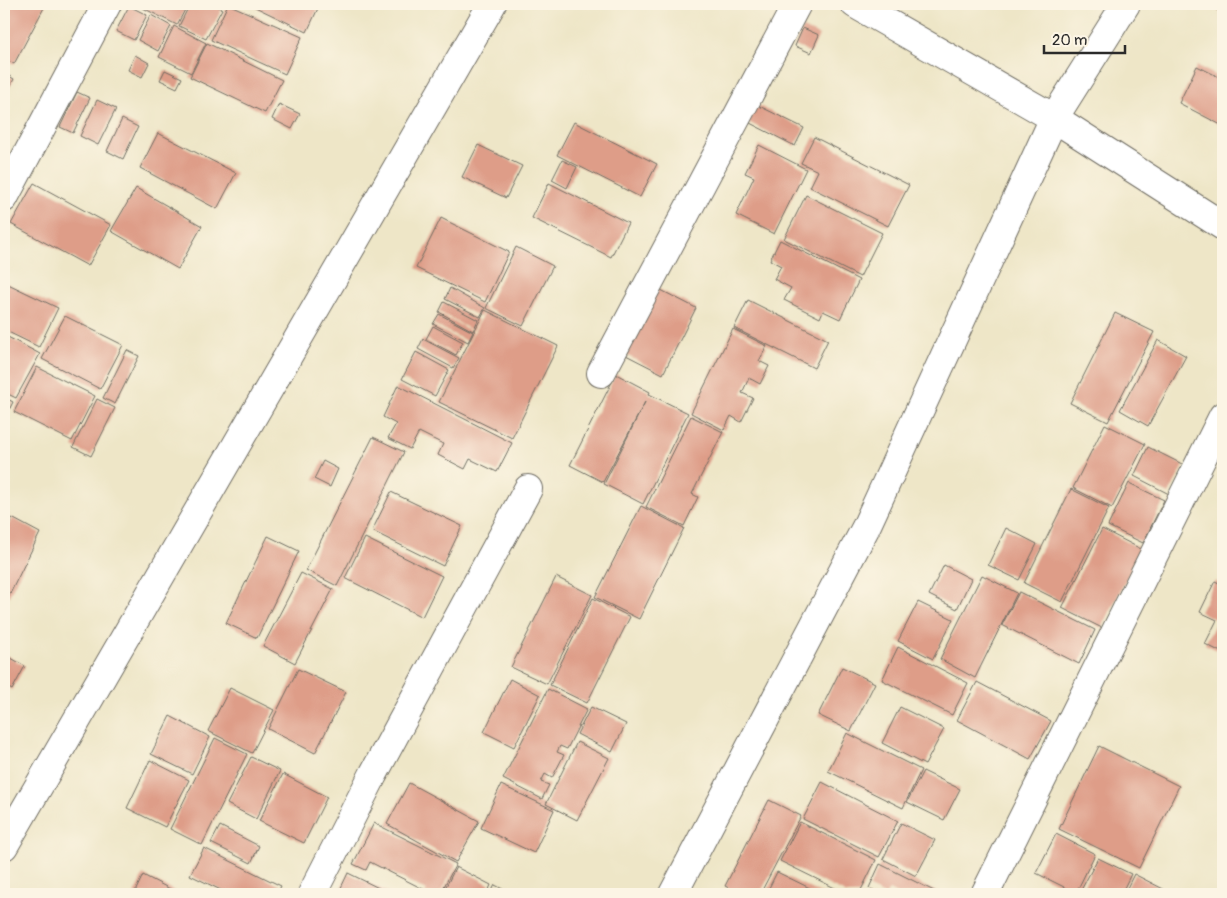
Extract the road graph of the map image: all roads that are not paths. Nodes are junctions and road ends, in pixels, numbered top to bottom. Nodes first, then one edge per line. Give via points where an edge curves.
1 (107, 4) edge
2 (492, 4) edge
3 (797, 4) edge
4 (856, 4) edge
5 (1126, 4) edge
6 (1054, 118) junction
7 (4, 198) edge
8 (1223, 226) edge
9 (601, 373) dead end
10 (1223, 416) edge
11 (528, 489) dead end
12 (4, 846) edge
13 (312, 894) edge
14 (673, 894) edge
15 (985, 894) edge

1 - 7 street
2 - 12 street
3 - 9 street
4 - 6 street
5 - 6 street
6 - 8 street
6 - 14 street via 866,527
10 - 15 street
11 - 13 street

